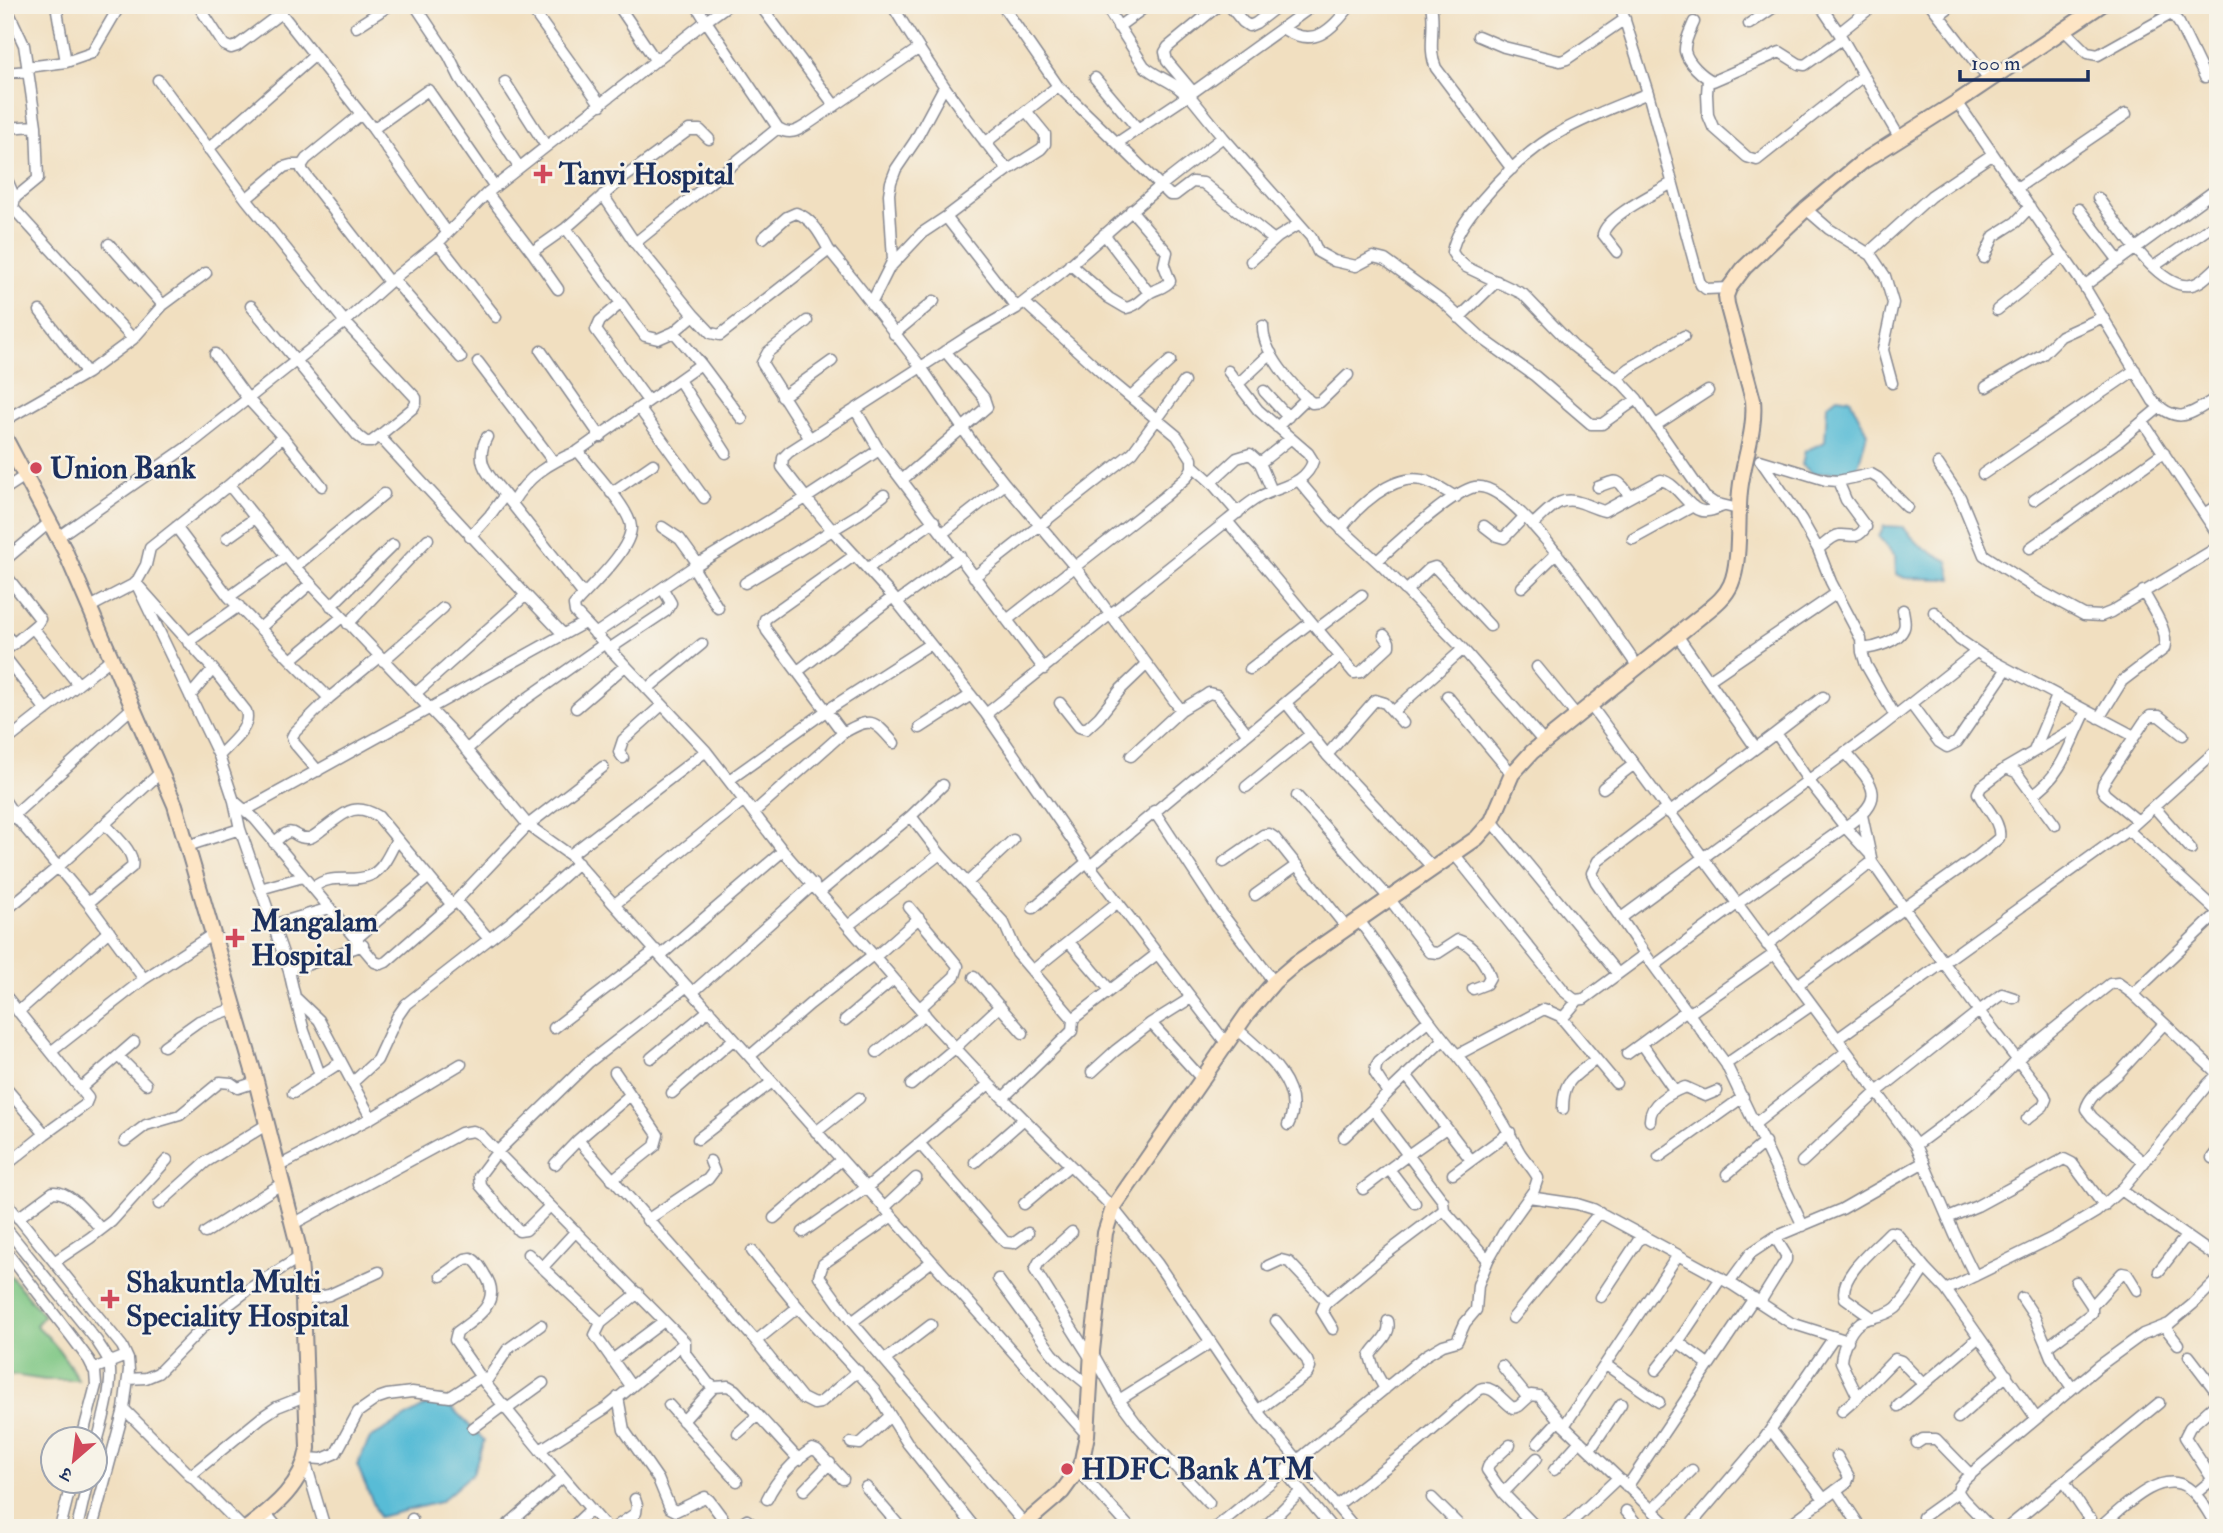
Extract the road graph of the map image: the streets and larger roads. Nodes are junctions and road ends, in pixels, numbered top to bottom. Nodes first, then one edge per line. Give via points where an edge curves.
1 (56, 5) edge
2 (120, 5) edge
3 (198, 5) edge
4 (390, 5) edge
5 (415, 5) edge
6 (529, 5) edge
7 (618, 5) edge
8 (696, 5) edge
9 (728, 5) edge
10 (760, 5) edge
11 (892, 5) edge
12 (1002, 5) edge
13 (1105, 5) edge
14 (1148, 5) edge
15 (1219, 5) edge
16 (1229, 5) edge
17 (1279, 5) edge
18 (1314, 5) edge
19 (1351, 5) edge
20 (1431, 5) edge
21 (1620, 5) edge
22 (1777, 5) edge
23 (1820, 5) edge
24 (1874, 5) edge
25 (1931, 5) edge
26 (1952, 5) edge
27 (2101, 5) edge
28 (2165, 5) edge
29 (2187, 5) edge
30 (279, 9) edge
31 (2173, 14) junction
32 (10, 15) dead end
33 (1939, 15) junction
34 (1625, 19) junction
35 (706, 22) junction
36 (1694, 22) dead end
37 (1749, 24) dead end
38 (356, 27) dead end
39 (1118, 27) junction
40 (1282, 28) junction
41 (2064, 30) junction
42 (1478, 36) dead end
43 (1841, 36) junction
44 (918, 49) junction
45 (314, 56) junction
46 (656, 61) junction
47 (66, 62) junction
48 (28, 69) junction
49 (5, 73) edge
50 (1863, 76) junction
51 (1095, 78) dead end
52 (2205, 78) dead end
53 (1708, 79) junction
54 (158, 80) dead end
55 (1989, 80) junction
56 (505, 82) dead end
57 (1058, 86) junction
58 (944, 87) junction
59 (1648, 93) junction
60 (1190, 95) junction
61 (1957, 102) junction
62 (601, 106) junction
63 (835, 106) junction
64 (1027, 112) junction
65 (2126, 114) dead end
66 (360, 115) junction
67 (36, 126) junction
68 (5, 128) edge
69 (778, 128) junction
70 (373, 129) junction
71 (1138, 129) junction
72 (1223, 137) junction
73 (1899, 137) junction
74 (709, 139) dead end
75 (985, 143) junction
76 (1116, 143) junction
77 (546, 146) junction
78 (208, 149) junction
79 (1993, 154) junction
80 (302, 165) junction
81 (519, 167) junction
82 (1512, 169) junction
83 (1008, 170) junction
84 (5, 183) edge
85 (1672, 183) junction
86 (1159, 187) junction
87 (2017, 188) junction
88 (2218, 188) edge
89 (491, 190) junction
90 (603, 195) junction
91 (15, 198) junction
92 (2098, 198) dead end
93 (246, 199) junction
94 (2030, 207) junction
95 (1806, 209) junction
96 (2079, 209) dead end
97 (1131, 210) junction
98 (946, 217) junction
99 (2218, 222) edge
100 (1300, 224) junction
101 (566, 228) junction
102 (447, 232) junction
103 (1104, 234) junction
104 (762, 238) dead end
105 (1274, 240) junction
106 (438, 243) junction
107 (635, 243) junction
108 (109, 244) dead end
109 (2136, 248) junction
110 (829, 250) junction
111 (1618, 252) dead end
112 (532, 253) junction
113 (1867, 253) junction
114 (2064, 256) junction
115 (1984, 258) dead end
116 (1251, 261) dead end
117 (2119, 261) junction
118 (1070, 264) junction
119 (892, 265) junction
120 (2218, 266) edge
121 (2153, 267) junction
122 (206, 273) dead end
123 (391, 280) junction
124 (1497, 281) junction
125 (2084, 286) junction
126 (1729, 288) junction
127 (558, 289) dead end
128 (1149, 293) junction
129 (934, 301) dead end
130 (621, 303) junction
131 (871, 304) junction
132 (163, 305) junction
133 (1021, 305) junction
134 (251, 306) dead end
135 (1997, 310) dead end
136 (40, 311) dead end
137 (694, 316) junction
138 (496, 317) dead end
139 (2103, 317) junction
140 (1459, 318) junction
141 (807, 321) dead end
142 (345, 322) junction
143 (1263, 326) dead end
144 (674, 332) junction
145 (894, 334) junction
146 (1685, 336) dead end
147 (133, 339) junction
148 (541, 351) dead end
149 (945, 351) junction
150 (1272, 353) junction
151 (215, 354) dead end
152 (461, 358) dead end
153 (295, 361) junction
154 (832, 361) dead end
155 (1170, 361) dead end
156 (478, 362) dead end
157 (701, 365) junction
158 (921, 367) junction
159 (2135, 370) junction
160 (1228, 371) dead end
161 (87, 373) junction
162 (1348, 375) dead end
163 (1616, 379) junction
164 (679, 380) junction
165 (1184, 382) dead end
166 (1892, 383) dead end
167 (1238, 384) junction
168 (1986, 387) dead end
169 (1264, 391) dead end
170 (1708, 391) dead end
171 (782, 397) junction
172 (1131, 397) junction
173 (2218, 397) edge
174 (1307, 398) junction
175 (248, 399) junction
176 (1637, 399) junction
177 (644, 404) junction
178 (2160, 407) junction
179 (855, 410) junction
180 (1288, 417) junction
181 (1158, 418) junction
182 (742, 419) dead end
183 (5, 420) edge
184 (2143, 422) junction
185 (1656, 425) junction
186 (1277, 427) junction
187 (963, 429) junction
188 (379, 436) junction
189 (283, 437) junction
190 (487, 437) dead end
191 (601, 437) junction
192 (5, 438) edge
193 (810, 439) junction
194 (1290, 439) junction
195 (879, 450) junction
196 (578, 451) junction
197 (2164, 452) junction
198 (726, 453) dead end
199 (1755, 457) junction
200 (553, 461) junction
201 (1260, 463) junction
202 (653, 464) dead end
203 (1938, 464) dead end
204 (1192, 466) junction
205 (1983, 474) dead end
206 (26, 476) junction
207 (902, 480) junction
208 (1298, 481) junction
209 (1838, 481) junction
210 (1211, 482) junction
211 (1004, 484) junction
212 (229, 485) junction
213 (322, 486) dead end
214 (1598, 487) dead end
215 (5, 489) edge
216 (1272, 491) junction
217 (611, 493) junction
218 (384, 494) dead end
219 (884, 495) dead end
220 (1630, 496) junction
221 (1456, 497) junction
222 (704, 498) dead end
223 (806, 498) junction
224 (508, 499) junction
225 (2034, 500) dead end
226 (2218, 505) edge
227 (1693, 506) junction
228 (1907, 507) dead end
229 (1731, 508) junction
230 (1238, 513) junction
231 (2204, 514) junction
232 (255, 518) junction
233 (934, 521) junction
234 (1227, 521) junction
235 (1528, 521) junction
236 (50, 522) junction
237 (1040, 524) junction
238 (1484, 526) dead end
239 (176, 527) junction
240 (662, 527) dead end
241 (1341, 529) junction
242 (832, 530) junction
243 (943, 533) junction
244 (2218, 535) edge
245 (58, 537) junction
246 (227, 537) dead end
247 (470, 537) junction
248 (428, 539) dead end
249 (1633, 539) dead end
250 (393, 545) dead end
251 (2218, 547) edge
252 (2030, 548) dead end
253 (1818, 549) junction
254 (1557, 553) junction
255 (855, 555) junction
256 (286, 556) junction
257 (960, 556) junction
258 (5, 560) edge
259 (1377, 561) junction
260 (695, 565) junction
261 (295, 567) junction
262 (1075, 567) junction
263 (868, 568) junction
264 (5, 574) edge
265 (974, 577) junction
266 (136, 583) junction
267 (745, 583) dead end
268 (310, 584) junction
269 (1522, 587) dead end
270 (663, 589) junction
271 (1406, 591) junction
272 (2143, 591) junction
273 (1837, 593) junction
274 (583, 594) junction
275 (526, 595) junction
276 (1362, 595) dead end
277 (229, 597) junction
278 (895, 600) junction
279 (331, 606) junction
280 (90, 607) junction
281 (239, 607) junction
282 (443, 608) dead end
283 (718, 608) dead end
284 (1903, 610) dead end
285 (1934, 612) dead end
286 (1109, 616) junction
287 (1007, 620) junction
288 (345, 621) junction
289 (584, 623) junction
290 (1314, 626) junction
291 (1490, 626) dead end
292 (33, 628) junction
293 (260, 628) junction
294 (5, 634) edge
295 (563, 634) junction
296 (595, 634) junction
297 (1384, 635) dead end
298 (1677, 635) junction
299 (188, 642) junction
300 (702, 644) dead end
301 (930, 644) junction
302 (10, 647) edge
303 (607, 647) junction
304 (1463, 649) junction
305 (1862, 649) junction
306 (1976, 652) junction
307 (5, 657) edge
308 (1340, 657) junction
309 (112, 658) junction
310 (381, 659) junction
311 (291, 660) junction
312 (1147, 664) junction
313 (625, 666) junction
314 (1537, 667) dead end
315 (1638, 667) junction
316 (1044, 669) junction
317 (1250, 669) dead end
318 (213, 670) junction
319 (2006, 670) junction
320 (798, 671) junction
321 (1709, 680) junction
322 (78, 684) junction
323 (647, 689) junction
324 (415, 694) junction
325 (971, 695) junction
326 (190, 696) junction
327 (1447, 696) dead end
328 (2057, 696) junction
329 (1823, 697) dead end
330 (329, 698) junction
331 (1060, 703) dead end
332 (1287, 704) junction
333 (1911, 704) junction
334 (662, 705) junction
335 (1591, 706) junction
336 (133, 707) junction
337 (576, 708) dead end
338 (430, 709) junction
339 (46, 710) junction
340 (826, 710) junction
341 (1181, 710) junction
342 (2086, 711) junction
343 (1393, 712) junction
344 (986, 714) junction
345 (1577, 716) junction
346 (1895, 716) junction
347 (2099, 718) junction
348 (1403, 723) dead end
349 (2078, 726) junction
350 (920, 728) dead end
351 (843, 733) junction
352 (1247, 733) junction
353 (1776, 733) junction
354 (1311, 734) junction
355 (2134, 736) junction
356 (2183, 736) dead end
357 (6, 741) edge
358 (1543, 741) junction
359 (894, 743) dead end
360 (1756, 748) junction
361 (2218, 749) edge
362 (466, 750) junction
363 (706, 751) junction
364 (2034, 751) junction
365 (1845, 752) junction
366 (1327, 755) junction
367 (219, 756) junction
368 (1131, 756) dead end
369 (2209, 757) junction
370 (623, 758) dead end
371 (1633, 765) junction
372 (2218, 766) edge
373 (603, 767) dead end
374 (2006, 768) junction
375 (318, 771) junction
376 (161, 772) junction
377 (1512, 774) junction
378 (729, 780) junction
379 (1808, 780) junction
380 (943, 785) dead end
381 (1246, 787) dead end
382 (1603, 788) dead end
383 (2033, 794) junction
384 (1297, 796) dead end
385 (744, 800) junction
386 (5, 801) edge
387 (234, 801) junction
388 (2154, 807) junction
389 (246, 810) junction
390 (1154, 811) junction
391 (1667, 811) junction
392 (754, 812) junction
393 (1863, 815) junction
394 (15, 816) junction
395 (911, 816) junction
396 (1492, 821) junction
397 (2138, 821) junction
398 (5, 823) edge
399 (105, 824) junction
400 (528, 825) junction
401 (2055, 825) dead end
402 (1845, 827) junction
403 (240, 829) junction
404 (2128, 830) junction
405 (397, 839) junction
406 (1013, 840) dead end
407 (274, 844) junction
408 (187, 846) junction
409 (2191, 849) dead end
410 (783, 850) junction
411 (940, 854) junction
412 (570, 855) junction
413 (1455, 855) junction
414 (1703, 857) junction
415 (1871, 858) junction
416 (1224, 862) dead end
417 (578, 863) junction
418 (1089, 864) junction
419 (1297, 865) junction
420 (58, 867) junction
421 (1433, 868) junction
422 (303, 877) junction
423 (429, 877) junction
424 (967, 883) junction
425 (313, 888) junction
426 (817, 888) junction
427 (260, 889) junction
428 (1255, 895) dead end
429 (1389, 898) junction
430 (1118, 902) junction
431 (88, 903) junction
432 (454, 903) junction
433 (615, 904) junction
434 (1737, 904) junction
435 (909, 907) dead end
436 (330, 908) junction
437 (1033, 908) dead end
438 (1903, 908) junction
439 (5, 911) edge
440 (2218, 913) edge
441 (919, 918) junction
442 (1621, 918) junction
443 (1352, 923) junction
444 (272, 925) junction
445 (849, 925) junction
446 (109, 931) junction
447 (213, 934) junction
448 (489, 939) junction
449 (360, 941) junction
450 (1069, 942) junction
451 (1767, 945) junction
452 (658, 953) junction
453 (1157, 954) junction
454 (1645, 954) junction
455 (1774, 954) junction
456 (874, 956) junction
457 (1944, 961) junction
458 (1654, 966) junction
459 (289, 971) junction
460 (1032, 971) junction
461 (1618, 974) junction
462 (974, 977) dead end
463 (144, 979) junction
464 (894, 979) junction
465 (1274, 982) junction
466 (1797, 985) junction
467 (690, 989) junction
468 (1473, 989) dead end
469 (1110, 990) junction
470 (2133, 994) junction
471 (5, 995) edge
472 (295, 997) junction
473 (1191, 998) junction
474 (2014, 998) dead end
475 (1578, 1000) junction
476 (1812, 1005) junction
477 (1000, 1006) junction
478 (234, 1008) junction
479 (709, 1010) junction
480 (923, 1011) junction
481 (1688, 1011) junction
482 (1979, 1011) junction
483 (18, 1012) junction
484 (1073, 1018) junction
485 (1562, 1019) junction
486 (845, 1020) dead end
487 (1429, 1020) junction
488 (1151, 1023) junction
489 (2164, 1024) junction
490 (554, 1028) dead end
491 (1237, 1029) junction
492 (1023, 1032) dead end
493 (734, 1039) junction
494 (1443, 1040) junction
495 (1837, 1040) junction
496 (134, 1042) dead end
497 (1226, 1043) junction
498 (1642, 1044) junction
499 (164, 1046) dead end
500 (956, 1048) junction
501 (52, 1051) junction
502 (877, 1052) dead end
503 (1846, 1052) junction
504 (1627, 1054) dead end
505 (1457, 1055) junction
506 (118, 1056) junction
507 (750, 1056) junction
508 (650, 1058) dead end
509 (2017, 1059) junction
510 (1595, 1060) junction
511 (341, 1062) junction
512 (461, 1064) dead end
513 (1726, 1064) junction
514 (615, 1072) dead end
515 (1092, 1072) dead end
516 (2217, 1074) edge
517 (320, 1075) junction
518 (1406, 1075) junction
519 (1202, 1079) junction
520 (256, 1082) junction
521 (772, 1082) junction
522 (352, 1083) junction
523 (1616, 1083) dead end
524 (146, 1084) dead end
525 (989, 1084) junction
526 (911, 1085) dead end
527 (5, 1087) edge
528 (82, 1088) junction
529 (1675, 1091) junction
530 (1717, 1091) dead end
531 (1878, 1091) junction
532 (293, 1093) dead end
533 (672, 1093) dead end
534 (1388, 1093) junction
535 (630, 1095) junction
536 (1743, 1097) junction
537 (859, 1098) dead end
538 (1003, 1098) junction
539 (1373, 1109) junction
540 (1563, 1109) dead end
541 (371, 1118) junction
542 (1024, 1119) junction
543 (2028, 1119) dead end
544 (1650, 1121) dead end
545 (1756, 1124) junction
546 (267, 1125) junction
547 (1288, 1125) dead end
548 (1446, 1128) junction
549 (816, 1132) junction
550 (1510, 1132) junction
551 (45, 1135) junction
552 (1344, 1137) dead end
553 (698, 1139) dead end
554 (578, 1140) junction
555 (125, 1141) dead end
556 (1765, 1142) junction
557 (919, 1143) junction
558 (1916, 1144) junction
559 (497, 1152) junction
560 (1408, 1156) junction
561 (1659, 1157) dead end
562 (167, 1160) dead end
563 (841, 1160) junction
564 (1471, 1160) junction
565 (710, 1161) dead end
566 (1802, 1162) dead end
567 (1924, 1162) junction
568 (975, 1163) dead end
569 (2144, 1163) junction
570 (555, 1164) dead end
571 (1070, 1165) junction
572 (5, 1166) edge
573 (276, 1167) junction
574 (1389, 1169) junction
575 (1453, 1174) dead end
576 (1727, 1174) dead end
577 (916, 1178) dead end
578 (612, 1180) junction
579 (281, 1184) junction
580 (2125, 1186) junction
581 (866, 1188) junction
582 (1363, 1189) dead end
583 (1530, 1197) junction
584 (5, 1201) edge
585 (159, 1203) dead end
586 (1415, 1203) dead end
587 (1024, 1204) dead end
588 (550, 1206) junction
589 (2104, 1206) junction
590 (884, 1208) junction
591 (1113, 1208) junction
592 (1444, 1210) junction
593 (1600, 1212) junction
594 (891, 1217) junction
595 (18, 1218) junction
596 (774, 1218) dead end
597 (1948, 1219) junction
598 (648, 1220) junction
599 (293, 1224) junction
600 (1803, 1226) junction
601 (5, 1227) edge
602 (101, 1229) junction
603 (576, 1231) junction
604 (803, 1232) dead end
605 (1072, 1232) dead end
606 (205, 1233) dead end
607 (1028, 1233) dead end
608 (1642, 1235) junction
609 (2186, 1236) junction
610 (1775, 1237) junction
611 (5, 1250) edge
612 (752, 1251) dead end
613 (528, 1254) dead end
614 (1678, 1255) junction
615 (299, 1257) junction
616 (2218, 1258) edge
617 (1488, 1260) junction
618 (54, 1262) junction
619 (931, 1262) junction
620 (1268, 1266) dead end
621 (542, 1268) junction
622 (1925, 1268) junction
623 (2159, 1271) dead end
624 (379, 1272) dead end
625 (441, 1276) dead end
626 (1975, 1276) junction
627 (998, 1279) dead end
628 (2218, 1279) edge
629 (1725, 1280) junction
630 (2076, 1282) dead end
631 (1946, 1290) junction
632 (2137, 1290) dead end
633 (638, 1293) junction
634 (1601, 1297) dead end
635 (2022, 1298) dead end
636 (303, 1300) junction
637 (1757, 1300) junction
638 (1327, 1302) junction
639 (2092, 1306) junction
640 (798, 1307) junction
641 (1513, 1318) dead end
642 (1873, 1318) junction
643 (664, 1321) junction
644 (1276, 1321) dead end
645 (1388, 1321) dead end
646 (852, 1322) junction
647 (601, 1323) junction
648 (541, 1325) dead end
649 (931, 1325) dead end
650 (2164, 1326) junction
651 (1333, 1329) dead end
652 (1834, 1337) junction
653 (1979, 1337) junction
654 (1848, 1340) junction
655 (755, 1341) junction
656 (685, 1342) junction
657 (1678, 1342) junction
658 (1210, 1343) junction
659 (2178, 1344) dead end
660 (2047, 1347) junction
661 (1092, 1355) junction
662 (126, 1356) junction
663 (2189, 1356) dead end
664 (612, 1360) junction
665 (885, 1360) junction
666 (109, 1363) junction
667 (1708, 1364) junction
668 (1605, 1365) junction
669 (1502, 1366) dead end
670 (93, 1369) junction
671 (1656, 1370) dead end
672 (858, 1371) junction
673 (2007, 1376) junction
674 (128, 1379) junction
675 (483, 1380) junction
676 (543, 1383) dead end
677 (1923, 1384) junction
678 (631, 1386) junction
679 (714, 1387) junction
680 (1091, 1387) junction
681 (2073, 1388) junction
682 (1385, 1389) junction
683 (2218, 1394) edge
684 (305, 1396) junction
685 (618, 1397) junction
686 (1858, 1397) junction
687 (1528, 1398) junction
688 (1119, 1400) junction
689 (1659, 1402) dead end
690 (2218, 1402) edge
691 (2159, 1403) dead end
692 (1621, 1404) dead end
693 (668, 1405) dead end
694 (1898, 1406) dead end
695 (505, 1407) junction
696 (124, 1409) junction
697 (1842, 1410) dead end
698 (1257, 1411) junction
699 (758, 1415) junction
700 (890, 1416) junction
701 (1958, 1418) dead end
702 (2036, 1418) junction
703 (683, 1421) junction
704 (1562, 1423) junction
705 (86, 1424) edge
706 (101, 1424) edge
707 (473, 1428) dead end
708 (1771, 1430) junction
709 (738, 1433) dead end
710 (1087, 1435) junction
711 (1580, 1441) junction
712 (851, 1443) dead end
713 (1538, 1443) dead end
714 (1917, 1443) dead end
715 (1510, 1444) dead end
716 (540, 1450) junction
717 (1590, 1450) junction
718 (1837, 1456) dead end
719 (1537, 1458) dead end
720 (799, 1460) junction
721 (306, 1461) junction
722 (1298, 1461) junction
723 (830, 1464) junction
724 (1078, 1470) junction
725 (1554, 1470) dead end
726 (1692, 1471) dead end
727 (1285, 1472) junction
728 (1970, 1474) junction
729 (190, 1476) junction
730 (563, 1477) junction
731 (2215, 1477) edge
732 (1618, 1478) junction
733 (843, 1479) dead end
734 (737, 1480) dead end
735 (2064, 1481) junction
736 (866, 1487) dead end
737 (1627, 1487) junction
738 (804, 1490) dead end
739 (1836, 1490) junction
740 (1301, 1491) junction
741 (1958, 1492) junction
742 (1503, 1493) junction
743 (69, 1494) edge
744 (85, 1494) edge
745 (2195, 1494) junction
746 (1432, 1497) dead end
747 (635, 1499) dead end
748 (767, 1499) dead end
749 (1824, 1499) junction
750 (1209, 1503) dead end
751 (1336, 1506) junction
752 (591, 1510) junction
753 (1652, 1510) junction
754 (1626, 1511) dead end
755 (266, 1514) junction
756 (1923, 1517) dead end
757 (62, 1523) edge
758 (77, 1525) edge
759 (1027, 1525) edge
760 (2095, 1525) edge
761 (1985, 1526) edge
762 (92, 1527) edge
763 (1267, 1527) edge
764 (245, 1528) edge
765 (278, 1528) edge
766 (325, 1528) edge
767 (504, 1528) edge
768 (572, 1528) edge
769 (607, 1528) edge
770 (614, 1528) edge
771 (732, 1528) edge
772 (757, 1528) edge
773 (901, 1528) edge
774 (975, 1528) edge
775 (1130, 1528) edge
776 (1215, 1528) edge
777 (1332, 1528) edge
778 (1354, 1528) edge
779 (1462, 1528) edge
780 (1537, 1528) edge
781 (1565, 1528) edge
782 (1640, 1528) edge
783 (1671, 1528) edge
784 (1688, 1528) edge
785 (1785, 1528) edge
786 (1861, 1528) edge
787 (2007, 1528) edge
788 (2080, 1528) edge
789 (2218, 1528) edge

1 - 47 street
2 - 47 street via 92,53
3 - 30 street via 231,48
4 - 38 street
5 - 81 street
6 - 62 street
7 - 46 street
8 - 35 street
9 - 35 street
10 - 63 street
11 - 44 street
12 - 57 street
13 - 39 street
14 - 39 street
15 - 60 street via 1165,52
16 - 17 street via 1250,26
18 - 40 street
19 - 40 street via 1319,36 1301,38
20 - 82 street via 1431,54 1436,68
21 - 34 street
22 - 37 street
23 - 43 street
24 - 43 street
25 - 33 street
26 - 33 street
27 - 41 street
28 - 31 street
29 - 31 street
30 - 45 street
31 - 41 street via 2098,55 2087,53
31 - 52 street
32 - 48 street
33 - 55 street
34 - 42 street via 1560,61
34 - 59 street
35 - 46 street
35 - 69 street
36 - 53 street via 1685,50
39 - 60 street via 1144,66
40 - 60 street
41 - 55 street
43 - 50 street
43 - 53 street via 1805,65 1780,52 1718,80
44 - 58 street
44 - 63 street
45 - 66 street
45 - 78 street
46 - 62 street
47 - 48 street
48 - 49 street
48 - 67 street
50 - 53 street via 1757,160 1747,157 1713,127
50 - 73 street
51 - 71 street
54 - 78 street
55 - 61 street
56 - 77 street
57 - 64 street
57 - 76 street
58 - 75 street
58 - 119 street via 891,182
59 - 82 street via 1564,130
59 - 85 street
60 - 71 street
60 - 72 street
61 - 73 street
61 - 79 street
62 - 77 street
63 - 69 street via 793,133
64 - 75 street
64 - 83 street via 1045,134 1045,144
65 - 87 street
66 - 70 street
66 - 80 street
67 - 68 street
67 - 91 street via 38,179
69 - 107 street
70 - 89 street via 428,90
70 - 102 street
71 - 76 street
72 - 86 street
72 - 100 street
73 - 95 street
74 - 90 street via 700,130 689,130
75 - 83 street
76 - 86 street
77 - 81 street
78 - 93 street
79 - 87 street
79 - 113 street via 1931,196
80 - 93 street via 284,167
80 - 123 street via 304,174
81 - 89 street
82 - 124 street via 1474,209 1452,252 1466,267
83 - 98 street
84 - 91 street
85 - 111 street via 1605,227 1603,234
85 - 126 street via 1701,285 1710,290
86 - 97 street
86 - 105 street via 1172,196 1192,182 1203,183
87 - 94 street
88 - 109 street
89 - 102 street
89 - 112 street
90 - 101 street
90 - 107 street
91 - 147 street via 13,208
92 - 109 street
93 - 142 street
94 - 114 street
94 - 115 street via 1994,236
95 - 113 street
95 - 126 street
96 - 117 street
97 - 103 street
97 - 128 street via 1167,253 1164,265 1170,284
98 - 119 street via 922,233
98 - 133 street
99 - 121 street
100 - 105 street
100 - 140 street via 1321,255 1356,266 1373,257 1385,260
101 - 112 street
101 - 130 street
102 - 106 street
103 - 118 street
103 - 128 street
104 - 110 street via 796,213 817,229
105 - 116 street
106 - 123 street
106 - 138 street
107 - 137 street
108 - 132 street
109 - 117 street
109 - 121 street
110 - 131 street
110 - 137 street via 720,335 710,333
112 - 127 street
113 - 166 street via 1892,293 1893,311 1882,350
114 - 125 street
114 - 135 street
117 - 125 street
118 - 128 street via 1120,306 1132,307
118 - 133 street
119 - 131 street
120 - 121 street via 2191,285 2168,281
122 - 132 street
123 - 142 street
123 - 152 street
124 - 140 street
124 - 163 street via 1522,294 1573,346
125 - 139 street
126 - 199 street via 1727,304 1753,400
129 - 145 street
130 - 144 street via 646,336 658,339
130 - 177 street via 596,330
131 - 145 street
132 - 147 street
133 - 149 street
133 - 172 street
134 - 153 street
136 - 161 street
137 - 144 street
139 - 159 street
139 - 168 street via 2065,334 2043,354
140 - 176 street via 1591,424 1601,424
141 - 171 street via 764,358 763,368
142 - 153 street
142 - 188 street via 416,398 413,408
143 - 150 street
144 - 157 street
145 - 158 street
146 - 163 street
147 - 161 street
148 - 191 street
149 - 158 street
149 - 187 street via 987,403 986,410
150 - 167 street
150 - 174 street
151 - 175 street
153 - 175 street
153 - 188 street via 362,440 371,442
154 - 171 street
155 - 172 street
156 - 200 street
157 - 164 street
157 - 182 street
158 - 179 street
158 - 187 street
159 - 178 street
159 - 205 street
160 - 167 street
161 - 183 street
162 - 174 street via 1320,402
163 - 176 street
164 - 177 street
164 - 198 street
165 - 181 street
167 - 186 street
169 - 180 street
170 - 185 street
171 - 193 street
172 - 181 street
173 - 178 street via 2184,416
174 - 180 street
175 - 189 street
175 - 245 street
176 - 185 street
177 - 191 street
177 - 222 street
178 - 184 street
179 - 193 street
179 - 195 street
180 - 186 street
181 - 204 street via 1183,443
181 - 237 street via 1133,452
184 - 197 street
184 - 225 street
185 - 229 street via 1705,497
186 - 194 street
187 - 207 street
187 - 211 street
188 - 247 street
189 - 212 street
189 - 213 street
190 - 224 street via 481,461
191 - 196 street
192 - 206 street
193 - 223 street via 781,462
194 - 201 street
194 - 208 street via 1313,461 1307,475
195 - 207 street
195 - 223 street
196 - 200 street
196 - 217 street
197 - 231 street
197 - 252 street
199 - 209 street
199 - 229 street
199 - 253 street
200 - 224 street
201 - 210 street via 1250,454 1242,455
201 - 216 street
202 - 217 street
203 - 272 street via 1959,497 1980,549 1996,564 2084,615 2101,616
204 - 210 street
204 - 262 street via 1172,490
206 - 215 street
206 - 236 street
207 - 233 street
208 - 216 street
208 - 241 street
209 - 228 street via 1871,474
209 - 253 street via 1866,527 1854,537 1836,536
210 - 230 street
211 - 237 street
211 - 243 street
212 - 232 street
212 - 239 street
214 - 220 street via 1615,480
216 - 230 street
217 - 274 street via 629,518 629,536
218 - 261 street
219 - 242 street
220 - 227 street via 1661,480 1672,484
220 - 235 street via 1604,511 1565,499
221 - 235 street via 1477,486 1486,487
221 - 241 street via 1429,481 1409,480 1362,504
221 - 259 street
223 - 242 street
223 - 260 street
224 - 247 street
224 - 274 street
226 - 231 street
227 - 229 street via 1707,511
227 - 249 street
229 - 298 street via 1732,581 1718,601
230 - 234 street
231 - 244 street
232 - 246 street
232 - 256 street
233 - 243 street
233 - 263 street
234 - 286 street
234 - 290 street
235 - 238 street via 1504,538
235 - 254 street
236 - 245 street
236 - 258 street
237 - 262 street
237 - 265 street
239 - 266 street via 150,548
239 - 277 street
240 - 260 street via 680,539
241 - 259 street
242 - 255 street
242 - 267 street
243 - 257 street
245 - 280 street
247 - 275 street
248 - 288 street
250 - 279 street
251 - 272 street
253 - 273 street
254 - 269 street
254 - 315 street
255 - 263 street
255 - 320 street via 765,619 768,631
256 - 261 street
256 - 277 street
257 - 265 street
257 - 278 street
259 - 271 street
260 - 270 street
260 - 283 street
261 - 268 street
262 - 286 street
262 - 287 street
263 - 278 street
264 - 292 street via 40,618
265 - 287 street
266 - 280 street
266 - 299 street
266 - 326 street
268 - 279 street
268 - 293 street
270 - 296 street
270 - 303 street via 671,603 666,611
271 - 291 street via 1436,567
271 - 304 street
272 - 347 street via 2166,644 2122,681
273 - 305 street
273 - 321 street
274 - 289 street via 575,612
275 - 295 street
275 - 324 street
276 - 290 street
277 - 281 street
278 - 301 street
278 - 320 street
279 - 288 street
280 - 309 street
281 - 293 street
281 - 299 street
282 - 310 street
284 - 305 street via 1905,624 1900,634
285 - 306 street
286 - 312 street
286 - 316 street
287 - 316 street
288 - 310 street
288 - 311 street
289 - 295 street
289 - 296 street
290 - 308 street
290 - 317 street
292 - 302 street
292 - 322 street
293 - 311 street
294 - 302 street
295 - 338 street
296 - 303 street
297 - 308 street via 1389,646 1361,672 1354,673
298 - 315 street
298 - 321 street
299 - 318 street
300 - 323 street
301 - 325 street
301 - 340 street
303 - 313 street
303 - 362 street via 519,704
304 - 343 street
304 - 358 street
305 - 346 street via 1866,666
306 - 319 street
306 - 333 street
307 - 339 street
308 - 332 street
309 - 322 street
309 - 336 street
310 - 324 street
310 - 330 street
311 - 330 street
312 - 331 street via 1086,729 1079,727
312 - 341 street
313 - 323 street
313 - 337 street
314 - 345 street
315 - 335 street
316 - 344 street
318 - 326 street
318 - 367 street via 248,717
319 - 328 street
319 - 333 street via 1951,746 1939,742
320 - 340 street
321 - 360 street
322 - 339 street
323 - 334 street
324 - 338 street
325 - 344 street
325 - 350 street
326 - 367 street
327 - 377 street
328 - 342 street
328 - 364 street
329 - 353 street
330 - 375 street via 292,737
332 - 352 street
332 - 354 street
333 - 346 street
334 - 363 street
334 - 370 street via 623,740 619,752
335 - 345 street
335 - 371 street
336 - 376 street
336 - 394 street
338 - 362 street
338 - 375 street
339 - 357 street
340 - 351 street
340 - 378 street
341 - 352 street via 1209,693 1217,695
341 - 368 street
342 - 347 street
342 - 349 street
343 - 348 street
343 - 366 street via 1375,700
344 - 418 street
345 - 358 street
346 - 365 street
347 - 355 street
349 - 364 street
349 - 383 street via 2049,782
351 - 359 street via 862,722 873,722
351 - 392 street
352 - 390 street
353 - 360 street
353 - 379 street
354 - 366 street
354 - 381 street
355 - 356 street via 2154,715
355 - 397 street via 2102,789
358 - 377 street
360 - 391 street
361 - 369 street
362 - 400 street
363 - 378 street
363 - 412 street
364 - 374 street
365 - 379 street
365 - 393 street via 1872,788 1872,802
366 - 421 street
367 - 387 street
369 - 372 street
369 - 388 street
371 - 382 street
371 - 391 street
373 - 400 street
374 - 383 street via 2017,772
374 - 438 street via 1978,793 2000,830 1999,838
375 - 389 street
376 - 399 street
376 - 408 street
377 - 396 street
378 - 385 street
379 - 402 street
379 - 414 street
380 - 395 street
383 - 401 street
384 - 429 street
385 - 392 street
385 - 433 street
386 - 394 street
387 - 389 street
387 - 403 street
388 - 397 street
388 - 409 street
389 - 407 street
390 - 418 street
390 - 465 street
391 - 414 street
391 - 442 street via 1598,861 1592,873
392 - 410 street
393 - 402 street
393 - 415 street
394 - 398 street
394 - 420 street
395 - 411 street
395 - 426 street
396 - 413 street
396 - 461 street
397 - 404 street
399 - 420 street
399 - 431 street via 134,863
400 - 412 street
400 - 432 street
402 - 415 street
402 - 434 street
403 - 408 street
403 - 427 street
404 - 440 street
404 - 457 street
405 - 407 street via 378,816 360,807 314,836 289,832
405 - 423 street
405 - 425 street via 372,874 328,880
406 - 424 street
407 - 422 street
408 - 447 street
410 - 426 street
410 - 452 street
411 - 424 street
411 - 445 street
412 - 417 street
413 - 421 street
413 - 475 street via 1565,992
414 - 434 street
414 - 442 street
415 - 438 street
415 - 451 street
416 - 419 street via 1269,834
417 - 433 street
417 - 448 street
418 - 430 street
418 - 437 street
419 - 428 street
419 - 443 street
420 - 431 street
420 - 439 street
421 - 429 street
422 - 425 street
422 - 427 street
423 - 432 street
423 - 449 street
424 - 460 street via 1004,923 1017,953
425 - 436 street
426 - 445 street
426 - 467 street
427 - 444 street
429 - 443 street
429 - 468 street via 1429,952 1438,953 1458,940 1469,945 1490,977
430 - 450 street
430 - 453 street
431 - 446 street
432 - 448 street
432 - 449 street via 386,962 375,961
433 - 452 street
434 - 451 street
434 - 458 street
435 - 441 street
436 - 444 street
436 - 449 street
438 - 457 street
438 - 466 street
440 - 470 street
441 - 456 street
441 - 480 street via 958,966 955,976
442 - 454 street
443 - 465 street
443 - 487 street via 1387,957
444 - 459 street
445 - 456 street
446 - 463 street
446 - 483 street
447 - 463 street
447 - 478 street
448 - 522 street via 406,1004 377,1060
449 - 459 street
450 - 460 street
450 - 469 street
451 - 455 street
452 - 467 street
452 - 490 street
453 - 469 street
453 - 473 street
454 - 458 street
454 - 461 street
455 - 466 street
455 - 481 street
456 - 464 street
456 - 507 street
457 - 482 street
457 - 495 street
458 - 481 street
459 - 472 street
460 - 484 street
461 - 475 street
462 - 477 street
463 - 501 street
464 - 480 street
464 - 486 street
465 - 491 street
466 - 476 street
467 - 479 street
467 - 559 street via 589,1062
469 - 484 street
470 - 489 street
470 - 509 street via 2118,983 2110,984
471 - 483 street
472 - 511 street via 319,1020
472 - 517 street
473 - 488 street
473 - 497 street
474 - 482 street via 2002,994
475 - 485 street
476 - 495 street
476 - 513 street
477 - 492 street
477 - 500 street
478 - 499 street via 199,1021
478 - 520 street
479 - 493 street
479 - 508 street
480 - 500 street
480 - 502 street
481 - 498 street
481 - 513 street
482 - 509 street
482 - 531 street
483 - 501 street
484 - 538 street via 1072,1031
485 - 505 street via 1550,1010 1538,1012
485 - 510 street
487 - 494 street
487 - 534 street via 1376,1066 1375,1073
488 - 515 street
488 - 519 street
489 - 516 street
489 - 569 street via 2085,1109
491 - 497 street
491 - 547 street via 1270,1060 1289,1088 1293,1110
493 - 507 street
493 - 533 street
494 - 505 street
494 - 518 street
495 - 503 street
496 - 506 street
497 - 519 street
498 - 504 street
498 - 529 street
500 - 525 street
500 - 526 street
501 - 528 street
503 - 531 street
503 - 545 street
505 - 550 street
506 - 524 street
506 - 528 street
507 - 521 street
509 - 543 street via 2046,1099
509 - 558 street via 1975,1101
510 - 523 street
510 - 540 street via 1567,1085
511 - 517 street
511 - 522 street
512 - 541 street
513 - 536 street
514 - 535 street
516 - 569 street
517 - 532 street
518 - 534 street
518 - 548 street
519 - 591 street
520 - 546 street
520 - 555 street via 239,1088 220,1082 180,1115 146,1125
521 - 549 street
521 - 553 street
522 - 541 street
525 - 538 street
525 - 557 street
527 - 551 street
528 - 551 street via 88,1098 85,1105
529 - 530 street via 1689,1088 1705,1096
529 - 544 street via 1652,1108
531 - 558 street
531 - 566 street
534 - 539 street
535 - 554 street
535 - 578 street via 658,1141
536 - 545 street
536 - 561 street
537 - 549 street
538 - 542 street
539 - 552 street
539 - 560 street
541 - 573 street
542 - 568 street
542 - 571 street
545 - 556 street
546 - 573 street
546 - 585 street via 206,1162
548 - 560 street
548 - 564 street
549 - 563 street
550 - 564 street
550 - 583 street via 1538,1178
551 - 572 street
554 - 570 street
554 - 578 street
556 - 576 street
556 - 600 street
557 - 581 street
557 - 607 street via 1005,1242 1014,1243
558 - 567 street
559 - 588 street
559 - 588 street via 479,1176 480,1185 516,1230 526,1230
559 - 599 street via 481,1135 466,1131
560 - 574 street
560 - 592 street via 1443,1201
562 - 602 street
563 - 581 street
563 - 596 street
564 - 575 street
565 - 598 street via 714,1171 708,1179
567 - 597 street
567 - 600 street
569 - 580 street
571 - 587 street
571 - 591 street
573 - 579 street
574 - 582 street
574 - 586 street
577 - 590 street
578 - 598 street
579 - 599 street
579 - 606 street
580 - 589 street
580 - 609 street
581 - 590 street
581 - 604 street
583 - 593 street
583 - 617 street
584 - 595 street
588 - 603 street
589 - 597 street via 2064,1159
589 - 626 street via 2076,1226
590 - 594 street
591 - 658 street via 1157,1263
591 - 661 street via 1105,1233
592 - 617 street
592 - 638 street
593 - 608 street
593 - 641 street
594 - 619 street
594 - 646 street via 819,1270
595 - 602 street via 57,1191 68,1195
595 - 618 street
597 - 626 street
598 - 655 street
599 - 615 street
600 - 610 street
601 - 666 street via 97,1341
602 - 618 street
603 - 621 street
603 - 633 street
605 - 661 street via 1035,1270
608 - 614 street
608 - 634 street
609 - 616 street
609 - 623 street
610 - 629 street via 1751,1253
610 - 637 street via 1786,1260
611 - 670 street
612 - 640 street
613 - 621 street
614 - 629 street
614 - 668 street
615 - 636 street
615 - 674 street via 214,1316 158,1373
617 - 682 street via 1478,1285 1476,1310 1457,1341 1426,1355
618 - 662 street
619 - 646 street
619 - 710 street
620 - 638 street via 1289,1262
621 - 647 street
622 - 631 street
622 - 642 street via 1895,1309
622 - 642 street via 1896,1233 1890,1232 1843,1287 1845,1298
624 - 636 street via 329,1296
625 - 675 street via 471,1258 490,1282 492,1293 485,1308 454,1337
626 - 631 street
627 - 680 street via 1052,1353
628 - 650 street
629 - 637 street
629 - 657 street
630 - 639 street
631 - 653 street
632 - 639 street via 2122,1273
633 - 643 street
633 - 647 street
635 - 660 street
636 - 684 street
637 - 652 street via 1791,1323
637 - 667 street
638 - 651 street via 1322,1311
639 - 660 street via 2091,1315
640 - 655 street
640 - 672 street
642 - 654 street via 1861,1322
643 - 656 street
643 - 664 street
644 - 698 street via 1310,1368
645 - 682 street via 1388,1332 1370,1356
646 - 665 street
647 - 664 street via 596,1338
648 - 675 street via 508,1349
649 - 665 street
650 - 659 street
650 - 681 street via 2143,1334
652 - 654 street
652 - 708 street
653 - 673 street
653 - 677 street
654 - 686 street via 1841,1362
655 - 672 street via 802,1398 814,1405
656 - 678 street
656 - 679 street via 687,1357
657 - 667 street
657 - 671 street
658 - 688 street
658 - 698 street
660 - 681 street
661 - 680 street
661 - 688 street
662 - 666 street
662 - 674 street
663 - 683 street
664 - 678 street
665 - 759 street
666 - 670 street
666 - 706 street
667 - 737 street
668 - 689 street
668 - 704 street
669 - 687 street
670 - 705 street via 96,1385
672 - 700 street
673 - 701 street
673 - 702 street
674 - 696 street
675 - 695 street
675 - 721 street via 450,1398 412,1392 378,1398 358,1412 336,1453
676 - 695 street
677 - 686 street via 1895,1359
677 - 694 street
678 - 685 street
679 - 699 street via 735,1390
679 - 703 street
680 - 710 street
681 - 702 street
682 - 722 street
684 - 721 street
684 - 729 street via 262,1417
685 - 716 street
685 - 771 street via 624,1430 658,1479 670,1508 676,1511 705,1497
686 - 697 street
687 - 704 street via 1539,1396
687 - 751 street via 1513,1408 1490,1389 1479,1389
688 - 750 street via 1149,1440
690 - 731 street via 2185,1437
691 - 735 street
692 - 717 street
693 - 703 street
695 - 707 street
695 - 716 street
696 - 729 street
696 - 762 street
698 - 722 street
699 - 709 street
699 - 720 street
700 - 712 street via 860,1444
700 - 774 street
702 - 728 street
703 - 734 street
704 - 711 street
704 - 713 street
708 - 749 street
708 - 784 street
710 - 724 street
711 - 717 street
711 - 725 street
714 - 728 street via 1936,1439
715 - 742 street via 1486,1470
716 - 730 street
717 - 732 street
718 - 739 street via 1849,1476
719 - 742 street
720 - 723 street via 812,1449
720 - 748 street
721 - 755 street via 299,1478
721 - 766 street
722 - 727 street
722 - 751 street
723 - 733 street
723 - 738 street
724 - 759 street
724 - 775 street
726 - 753 street
727 - 740 street
727 - 776 street
728 - 741 street
729 - 764 street
730 - 752 street
730 - 767 street
731 - 745 street
732 - 737 street
732 - 781 street
735 - 760 street
735 - 787 street
736 - 773 street
737 - 753 street
739 - 749 street
739 - 786 street
740 - 763 street
740 - 777 street
741 - 756 street
741 - 761 street
742 - 780 street
743 - 757 street
744 - 758 street
745 - 760 street via 2173,1481 2156,1484
745 - 789 street
746 - 779 street
747 - 770 street via 636,1513
749 - 785 street
751 - 778 street
752 - 768 street
752 - 769 street
753 - 783 street
754 - 782 street
755 - 764 street
755 - 765 street
757 - 758 street
758 - 762 street
760 - 788 street
771 - 772 street via 747,1521

